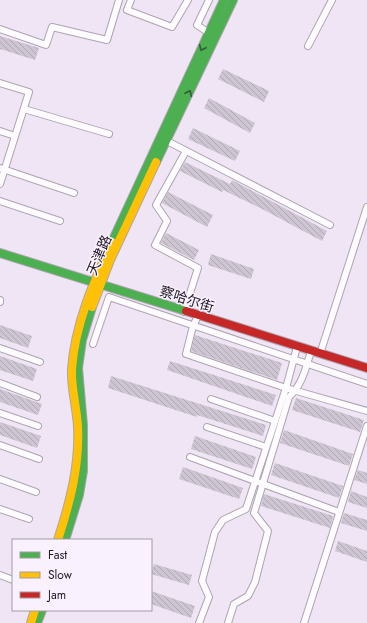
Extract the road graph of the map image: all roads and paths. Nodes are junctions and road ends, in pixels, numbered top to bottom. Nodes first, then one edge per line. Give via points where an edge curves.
1 (119, 0) edge
2 (131, 0) edge
3 (188, 0) edge
4 (209, 0) edge
5 (224, 0) edge
6 (233, 0) edge
7 (332, 0) edge
8 (0, 29) edge
9 (209, 33) junction
10 (308, 46) dead end
11 (0, 83) edge
12 (24, 109) junction
13 (0, 131) edge
14 (109, 134) dead end
15 (15, 136) junction
16 (167, 140) junction
17 (186, 150) junction
18 (2, 169) edge
19 (0, 184) edge
20 (74, 193) dead end
21 (0, 201) edge
22 (367, 207) edge
23 (60, 221) dead end
24 (330, 225) dead end
25 (0, 253) edge
26 (98, 284) junction
27 (184, 312) junction
28 (198, 316) junction
29 (193, 326) junction
30 (93, 344) dead end
31 (297, 347) junction
32 (0, 348) edge
33 (316, 352) junction
34 (294, 358) junction
35 (40, 362) dead end
36 (308, 363) junction
37 (367, 368) edge
38 (0, 383) edge
39 (367, 384) edge
40 (286, 388) junction
41 (296, 390) junction
42 (37, 397) dead end
43 (210, 399) dead end
44 (367, 411) edge
45 (0, 413) edge
46 (275, 421) junction
47 (38, 426) dead end
48 (207, 426) dead end
49 (367, 426) edge
50 (0, 444) edge
51 (266, 447) junction
52 (190, 457) dead end
53 (39, 459) dead end
54 (0, 479) edge
55 (255, 481) junction
56 (263, 484) junction
57 (36, 492) dead end
58 (0, 509) edge
59 (339, 512) junction
60 (29, 519) dead end
61 (58, 539) edge
62 (65, 539) edge
63 (0, 576) edge
64 (12, 580) edge
65 (35, 611) edge
66 (42, 611) edge
67 (31, 623) edge
68 (37, 623) edge
69 (199, 623) edge
70 (228, 623) edge
71 (304, 623) edge

1 - 8 street via 107,40 52,27 46,45
2 - 3 street via 127,10 172,27
4 - 9 street via 197,25
5 - 9 street, 天津路
16 -> 6 street, 天津路
7 - 10 street
9 -> 26 street, 天津路
11 - 12 street via 29,92
12 - 14 street
12 - 15 street
13 - 15 street
15 - 18 street
16 - 17 street
16 - 26 street, 天津路
17 - 24 street
17 - 27 street via 156,205 167,221 155,245 198,268
18 - 19 street
18 - 20 street
21 - 23 street
22 - 33 street
25 - 26 street, 察哈尔街
26 - 27 street, 察哈尔街
26 - 61 street, 天津路 via 76,341 72,371 78,426 78,458 74,487
26 - 62 street, 天津路 via 81,346 78,370 85,450 80,487
27 - 28 street, 察哈尔街
28 - 29 street
28 - 31 street, 察哈尔街
29 - 30 street via 109,297
29 - 34 street
29 - 40 street via 186,354
31 - 33 street, 察哈尔街
31 - 34 street
32 - 35 street
33 - 36 street
33 - 37 street, 察哈尔街
34 - 36 street
34 - 40 street
36 - 39 street
36 - 41 street
38 - 42 street
40 - 41 street
40 - 46 street
41 - 44 street
41 - 56 street via 289,397
43 - 46 street
45 - 47 street
46 - 51 street
48 - 51 street
49 - 59 street
50 - 53 street
51 - 55 street
52 - 55 street
54 - 57 street
55 - 56 street
55 - 69 street via 246,509 223,520 215,532 202,581 209,597
56 - 59 street
56 - 70 street via 254,513 268,531 257,575 248,596 234,604
58 - 60 street
59 - 71 street
63 - 64 street
65 - 67 street
66 - 68 street

